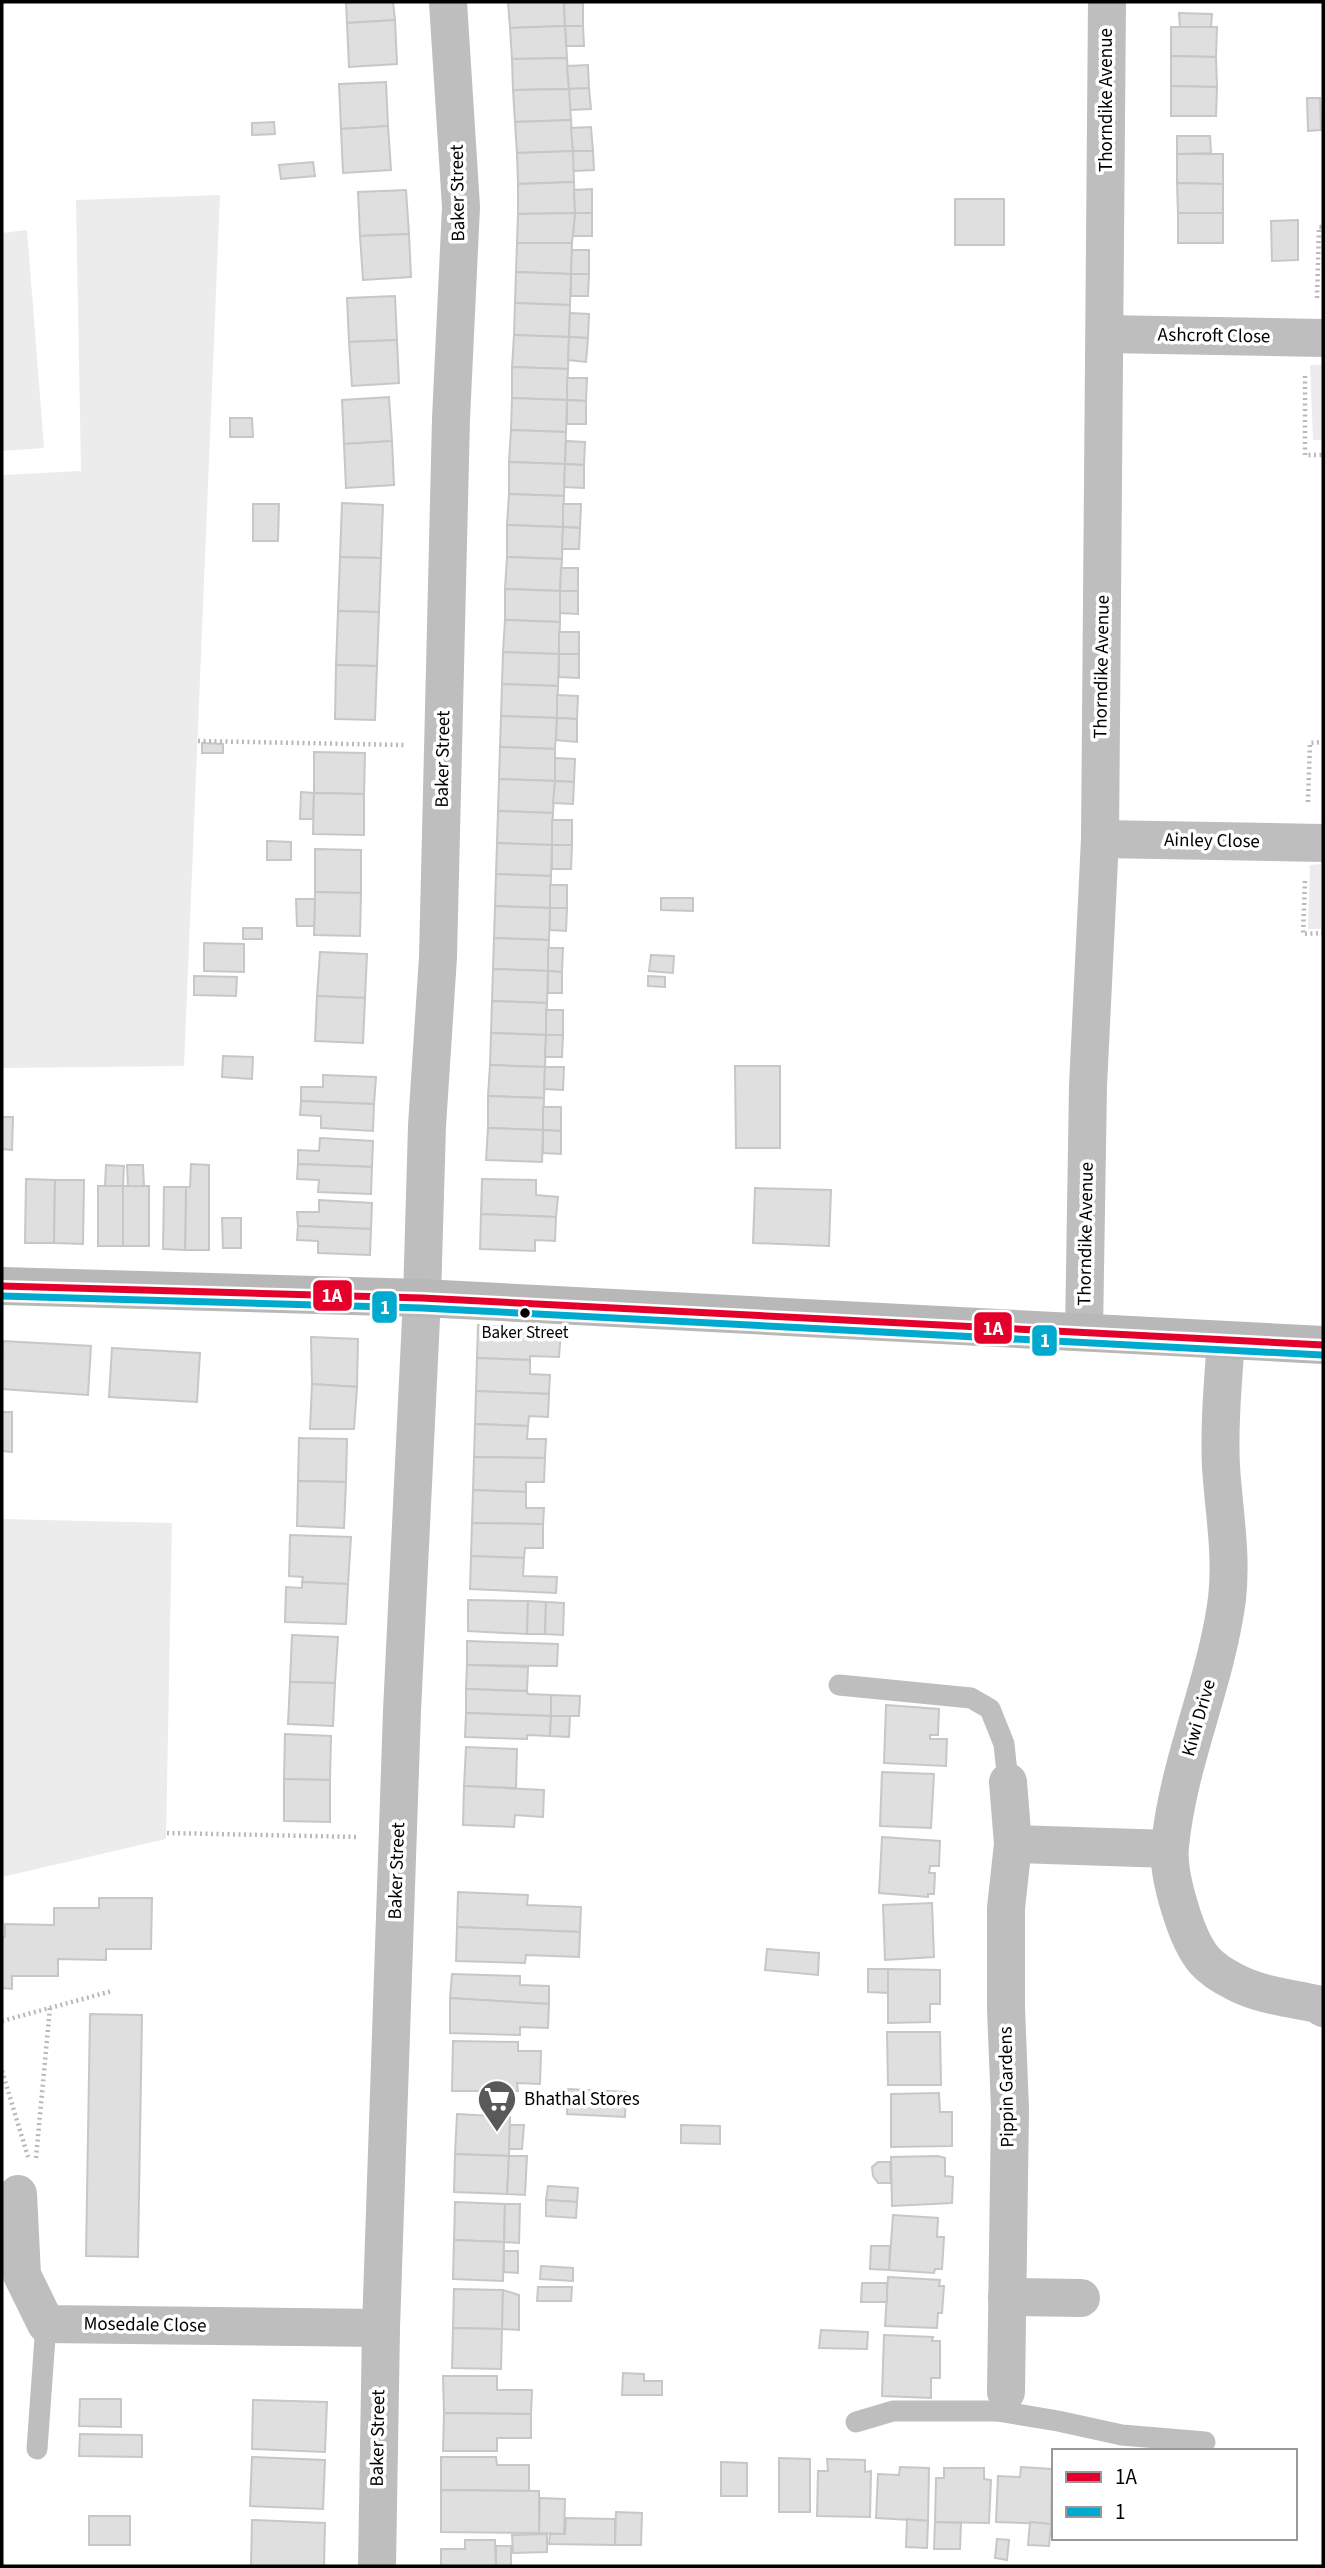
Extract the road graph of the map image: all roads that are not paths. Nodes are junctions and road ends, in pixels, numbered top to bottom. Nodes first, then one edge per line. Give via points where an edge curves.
1 (448, 2) edge
2 (1107, 2) edge
3 (1105, 334) junction
4 (1314, 338) edge
5 (1100, 839) junction
6 (1315, 843) edge
7 (2, 1286) edge
8 (422, 1298) junction
9 (1084, 1332) junction
10 (1226, 1340) junction
11 (1323, 1345) edge
12 (839, 1685) dead end
13 (1008, 1782) joint
14 (1013, 1844) junction
15 (1170, 1849) junction
16 (1323, 2008) edge
17 (28, 2174) road end
18 (1007, 2297) junction
19 (1081, 2298) dead end
20 (46, 2324) junction
21 (381, 2328) junction
22 (1002, 2402) junction
23 (856, 2422) dead end
24 (1205, 2442) dead end
25 (37, 2449) dead end
26 (377, 2566) edge

1 - 8 street, Baker Street via 461,207 451,419 439,957 427,1126
2 - 3 street, Thorndike Avenue
3 - 4 street, Ashcroft Close
3 - 5 street, Thorndike Avenue
5 - 6 street, Ainley Close
5 - 9 street, Thorndike Avenue via 1088,1086
7 - 8 street
8 - 9 street
8 - 21 street, Baker Street
9 - 10 street
10 - 11 street
10 - 15 street, Kiwi Drive via 1221,1466 1229,1562 1227,1598 1209,1685 1186,1762
12 - 13 lane via 971,1698 990,1709 1004,1744
13 - 14 street, Pippin Gardens
14 - 15 street
14 - 18 street, Pippin Gardens via 1006,1920
15 - 16 street, Kiwi Drive via 1173,1885 1204,1960 1247,1987
17 - 20 street via 22,2276
18 - 19 street
18 - 22 street, Pippin Gardens
20 - 21 street, Mosedale Close
20 - 25 lane
21 - 26 street, Baker Street
22 - 23 lane via 893,2411
22 - 24 lane via 1122,2435

